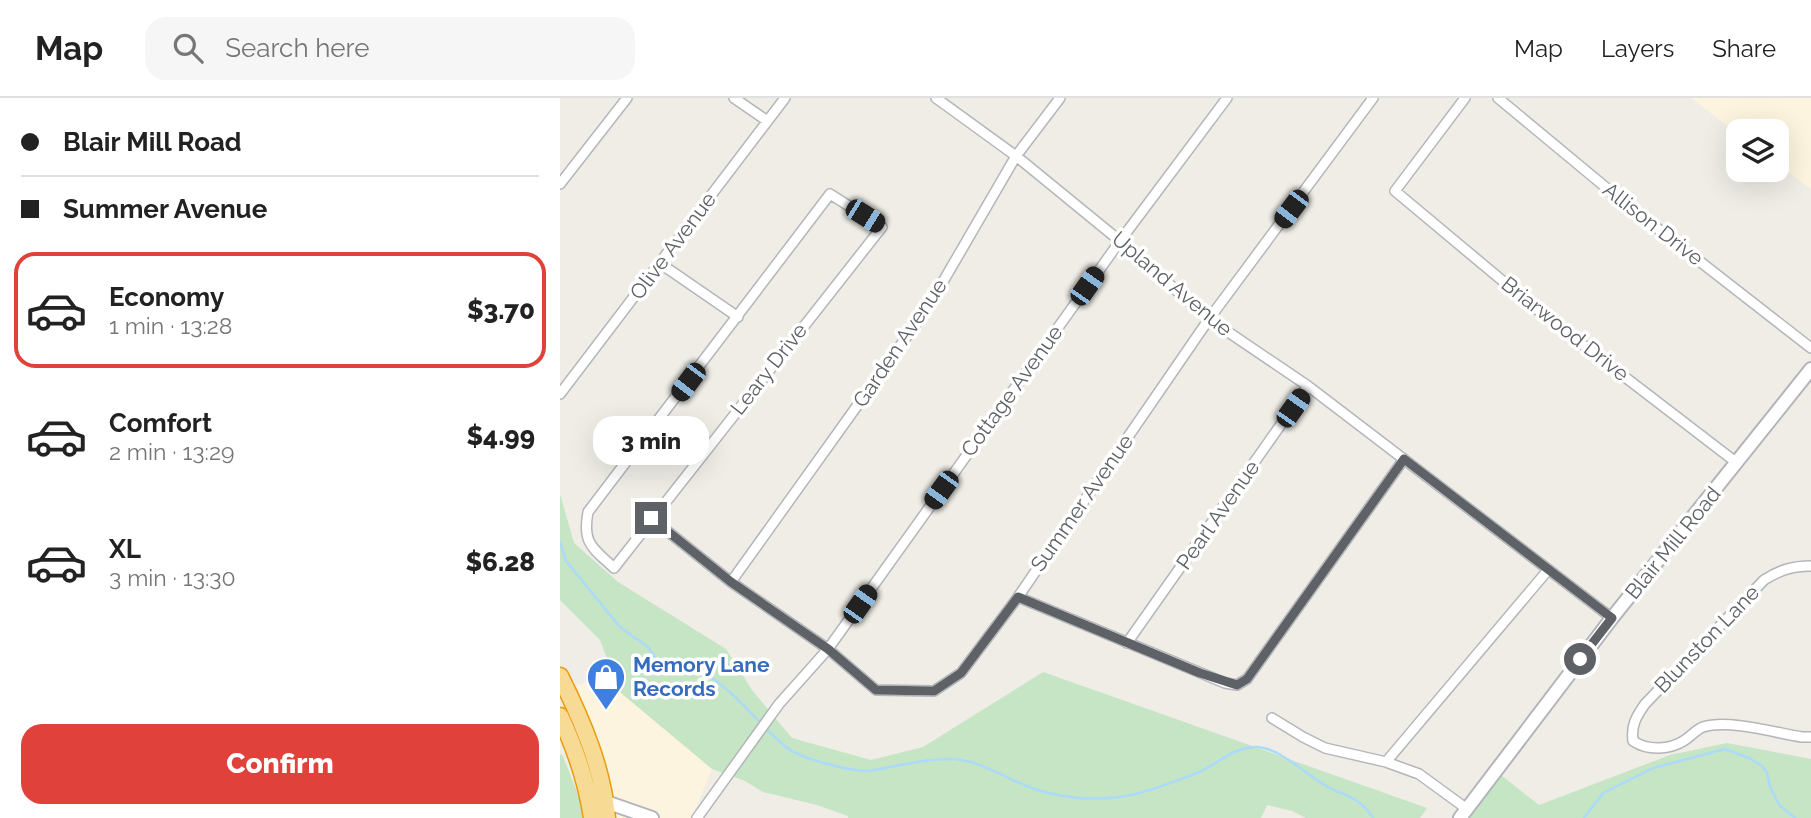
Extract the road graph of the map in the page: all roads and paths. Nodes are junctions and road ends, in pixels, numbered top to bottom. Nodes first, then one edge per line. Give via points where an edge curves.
1 (626, 98) edge
2 (734, 98) edge
3 (785, 98) edge
4 (936, 98) edge
5 (1060, 98) edge
6 (1227, 98) edge
7 (1373, 98) edge
8 (1465, 98) edge
9 (1498, 98) edge
10 (766, 120) junction
11 (1016, 156) junction
12 (560, 184) edge
13 (1120, 241) junction
14 (661, 264) junction
15 (738, 317) junction
16 (1209, 319) junction
17 (1811, 348) edge
18 (1809, 377) edge
19 (1308, 386) junction
20 (560, 394) edge
21 (1404, 459) junction
22 (1737, 463) junction
23 (651, 518) junction
24 (1811, 566) edge
25 (1548, 570) junction
26 (731, 582) junction
27 (1018, 597) junction
28 (1612, 618) junction
29 (1127, 643) junction
30 (828, 649) junction
31 (560, 676) edge
32 (560, 716) edge
33 (1272, 718) dead end
34 (1811, 737) edge
35 (1386, 762) junction
36 (599, 810) edge
37 (1464, 814) edge
38 (652, 818) edge
39 (697, 818) edge

1 - 12 street
2 - 10 street
3 - 10 street, Olive Avenue
4 - 11 street, Upland Avenue
5 - 11 street, Garden Avenue
6 - 13 street, Cottage Avenue
7 - 16 street, Summer Avenue
8 - 22 street, Briarwood Drive via 1395,191 1535,308
9 - 17 street, Allison Drive
10 - 14 street, Olive Avenue
11 - 13 street, Upland Avenue
11 - 26 street, Garden Avenue via 930,304
13 - 16 street, Upland Avenue
13 - 30 street, Cottage Avenue
14 - 15 street
14 - 20 street, Olive Avenue
15 - 23 street, Leary Drive via 589,512 585,530 591,547 614,568
15 - 23 street, Leary Drive via 830,194 882,227
16 - 19 street, Upland Avenue
16 - 27 street, Summer Avenue
18 - 22 main road, Blair Mill Road
19 - 21 street, Upland Avenue
19 - 29 street, Pearl Avenue
21 - 25 street, Upland Avenue
21 - 29 street via 1247,679 1237,685 1225,683
22 - 28 main road, Blair Mill Road
23 - 26 street, Summer Avenue
24 - 34 street, Blunston Lane via 1791,566 1764,580 1645,704 1633,723 1633,741 1640,746 1671,747 1702,727 1718,725
25 - 28 street, Upland Avenue
25 - 35 street
26 - 30 street, Summer Avenue
27 - 29 street
27 - 30 street, Summer Avenue via 961,673 934,691 876,690
28 - 37 main road, Blair Mill Road
30 - 39 street, Cottage Avenue via 779,705
31 - 36 highway via 587,738
32 - 36 highway
33 - 35 street via 1325,748
35 - 37 street via 1419,774
36 - 38 main road

